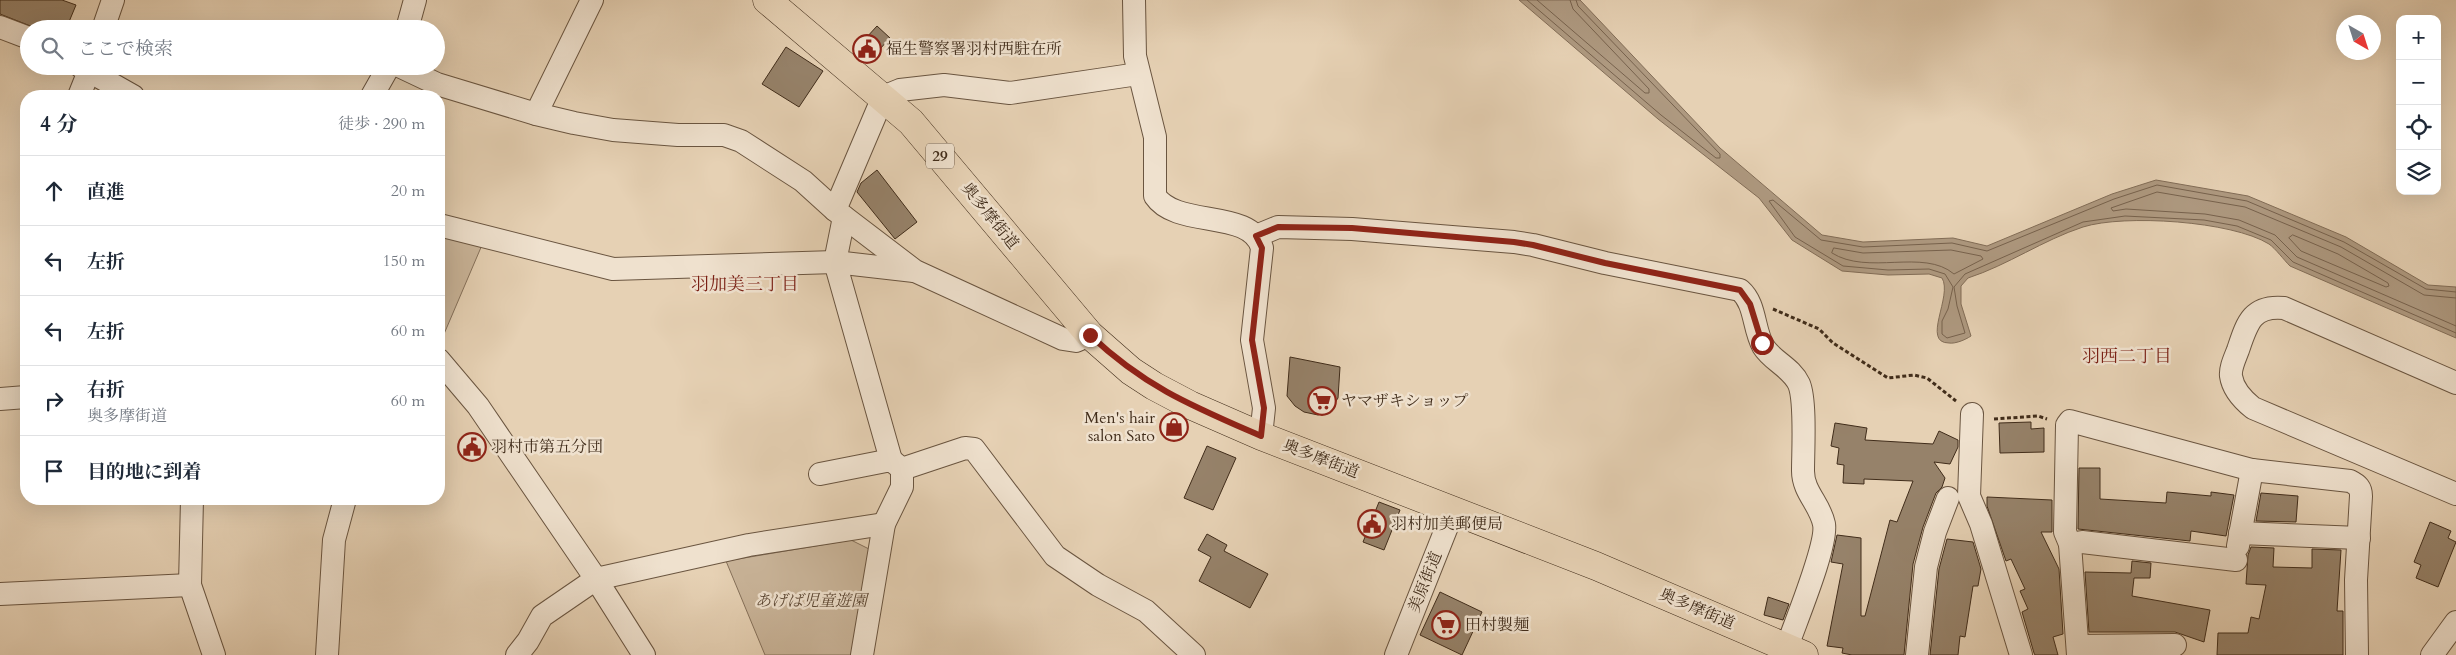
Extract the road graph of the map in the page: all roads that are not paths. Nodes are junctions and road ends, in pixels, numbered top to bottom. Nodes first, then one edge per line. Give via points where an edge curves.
1 (113, 0) edge
2 (415, 0) edge
3 (592, 0) edge
4 (767, 0) edge
5 (1134, 0) edge
6 (107, 20) edge
7 (409, 20) edge
8 (0, 27) edge
9 (20, 35) edge
10 (1138, 74) junction
11 (85, 75) edge
12 (98, 75) edge
13 (384, 75) edge
14 (418, 75) edge
15 (81, 90) edge
16 (123, 90) edge
17 (375, 90) edge
18 (883, 97) junction
19 (536, 114) junction
20 (840, 214) junction
21 (445, 227) edge
22 (1256, 236) junction
23 (835, 262) junction
24 (916, 271) junction
25 (1090, 335) junction
26 (445, 371) edge
27 (2456, 383) edge
28 (20, 397) edge
29 (0, 398) edge
30 (1972, 414) road end
31 (1261, 436) junction
32 (897, 465) junction
33 (2252, 470) junction
34 (820, 474) dead end
35 (2456, 494) edge
36 (1948, 498) dead end
37 (192, 505) edge
38 (343, 505) edge
39 (1454, 509) junction
40 (884, 524) junction
41 (2240, 533) junction
42 (2359, 538) junction
43 (2070, 544) junction
44 (596, 579) junction
45 (190, 585) junction
46 (0, 594) edge
47 (2456, 622) edge
48 (2175, 645) dead end
49 (1796, 651) edge
50 (2078, 651) edge
51 (214, 655) edge
52 (326, 655) edge
53 (517, 655) edge
54 (644, 655) edge
55 (862, 655) edge
56 (1194, 655) edge
57 (1396, 655) edge
58 (1917, 655) edge
59 (2021, 655) edge
60 (2357, 655) edge
61 (2432, 655) edge

1 - 6 street
2 - 7 street
3 - 19 street
4 - 18 main road, 奥多摩街道 / 29
5 - 10 street
8 - 9 street
10 - 18 street via 1010,93 944,85 900,90
10 - 22 street via 1155,137 1154,190 1160,204 1170,211 1237,225
11 - 15 street
12 - 16 street
13 - 17 street
14 - 19 street via 437,84
18 - 20 street
18 - 25 main road, 奥多摩街道 / 29 via 923,136
19 - 20 street via 613,130 724,135 741,141 803,181
20 - 23 street
20 - 24 street
21 - 23 street via 613,269
22 - 31 street via 1262,248 1252,340 1264,408
22 - 49 street via 1278,227 1352,228 1533,245 1740,290 1750,304 1764,347 1799,384 1803,482 1824,525 1823,544
23 - 24 street
23 - 32 street
24 - 25 street via 1063,339 1076,341
25 - 31 main road, 奥多摩街道 / 29 via 1131,371 1154,386
26 - 44 street via 478,406
27 - 35 street via 2284,308 2272,307 2260,311 2246,324 2231,375 2234,387 2253,408
28 - 29 street
30 - 59 street via 1968,496 1981,524
31 - 39 main road, 奥多摩街道 / 29
32 - 34 street
32 - 40 street via 902,487
32 - 56 street via 965,448 974,449 1055,556 1146,611
33 - 41 street
33 - 42 street via 2350,482 2361,489
33 - 43 street via 2070,421 2066,425 2065,532
36 - 58 street via 1926,567
37 - 45 street
38 - 52 street via 334,540
39 - 49 main road, 奥多摩街道 / 29
39 - 57 street, 美原街道
40 - 44 street via 749,545
40 - 55 street
41 - 42 street
41 - 43 street via 2236,567 2082,542
42 - 60 street
43 - 50 street
44 - 53 street via 542,616
44 - 54 street
45 - 46 street
45 - 51 street
47 - 61 street
48 - 50 street

